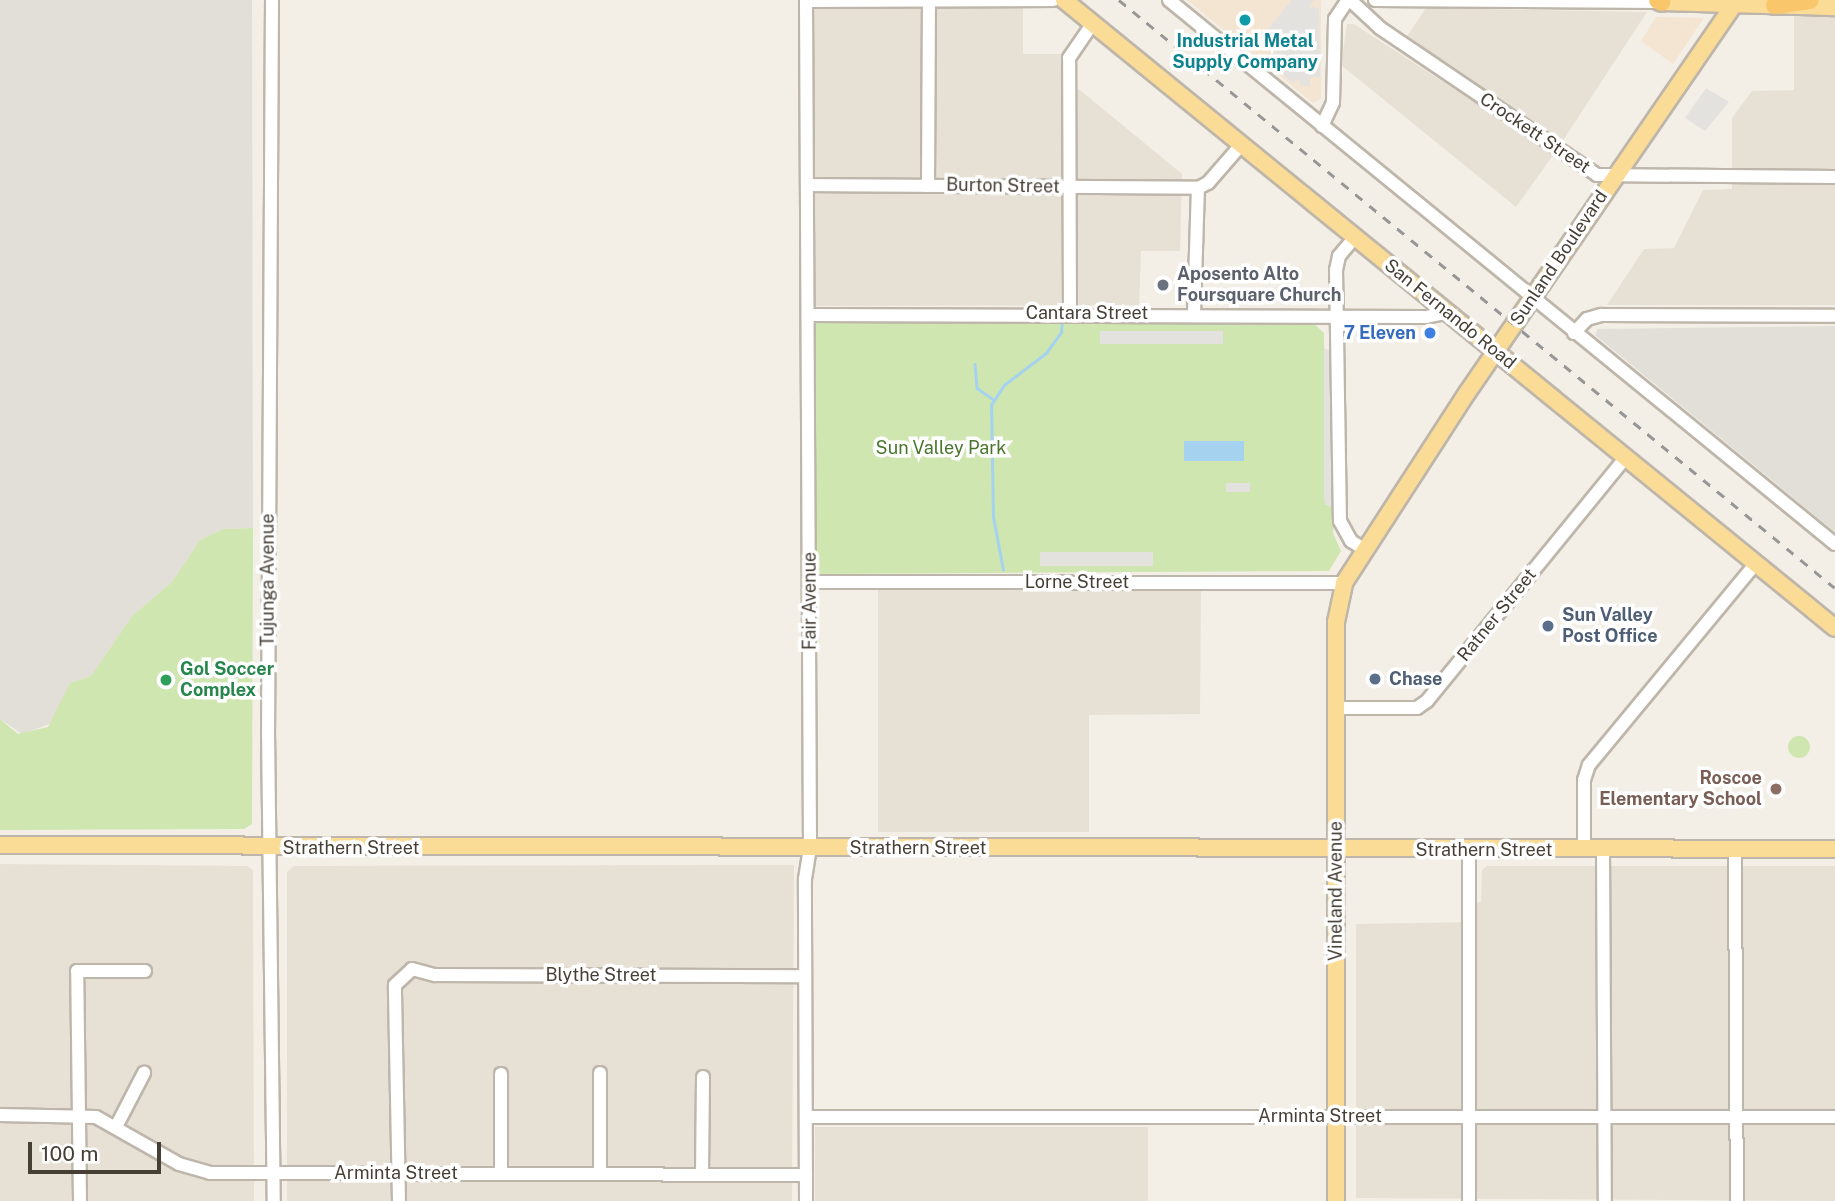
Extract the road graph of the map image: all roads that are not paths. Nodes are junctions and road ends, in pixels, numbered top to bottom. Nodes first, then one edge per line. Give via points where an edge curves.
1 (272, 0) edge
2 (1053, 0) edge
3 (1064, 0) edge
4 (1169, 0) edge
5 (1349, 0) edge
6 (1375, 0) edge
7 (1810, 0) edge
8 (806, 1) edge
9 (1660, 1) edge
10 (1733, 2) edge
11 (929, 3) junction
12 (1775, 5) junction
13 (1835, 7) edge
14 (1093, 23) junction
15 (1322, 126) junction
16 (1241, 145) junction
17 (1615, 176) junction
18 (1835, 177) edge
19 (807, 186) junction
20 (928, 186) junction
21 (1069, 187) junction
22 (1198, 188) junction
23 (1355, 237) junction
24 (1532, 300) junction
25 (1448, 312) junction
26 (1070, 313) junction
27 (1194, 314) junction
28 (809, 315) junction
29 (1835, 316) edge
30 (1338, 317) junction
31 (1574, 333) junction
32 (1496, 351) junction
33 (1626, 457) junction
34 (1835, 544) edge
35 (1362, 548) junction
36 (1756, 563) junction
37 (810, 582) junction
38 (1344, 583) junction
39 (1835, 628) edge
40 (1336, 708) junction
41 (0, 845) edge
42 (269, 848) junction
43 (810, 848) junction
44 (1335, 849) junction
45 (1835, 849) edge
46 (1469, 850) junction
47 (1584, 850) junction
48 (1603, 850) junction
49 (1735, 850) junction
50 (145, 971) dead end
51 (805, 976) junction
52 (144, 1073) dead end
53 (600, 1073) dead end
54 (501, 1074) dead end
55 (703, 1077) dead end
56 (0, 1115) edge
57 (80, 1115) junction
58 (1604, 1115) junction
59 (1336, 1116) junction
60 (1737, 1116) junction
61 (806, 1117) junction
62 (1469, 1117) junction
63 (1835, 1117) edge
64 (117, 1125) junction
65 (274, 1173) junction
66 (399, 1173) junction
67 (501, 1173) junction
68 (600, 1173) junction
69 (702, 1174) junction
70 (806, 1175) junction
71 (80, 1201) edge
72 (274, 1201) edge
73 (399, 1201) edge
74 (806, 1201) edge
75 (1336, 1201) edge
76 (1469, 1201) edge
77 (1605, 1201) edge
78 (1737, 1201) edge

1 - 42 street, Tujunga Avenue
2 - 11 street
3 - 14 main road, San Fernando Road
4 - 15 street
5 - 15 street via 1339,7 1335,19 1333,102
5 - 17 street, Crockett Street via 1380,28 1559,151 1597,175
6 - 9 street
7 - 12 highway
8 - 11 street
8 - 19 street, Fair Avenue
9 - 10 main road
10 - 12 main road
10 - 17 main road, Sunland Boulevard
11 - 20 street
12 - 13 main road
14 - 16 main road, San Fernando Road
14 - 21 street via 1069,58
15 - 24 street
16 - 22 street via 1208,183
16 - 23 main road, San Fernando Road
17 - 18 street, Crockett Street
17 - 24 main road, Sunland Boulevard
19 - 20 street, Burton Street
19 - 28 street, Fair Avenue
20 - 21 street, Burton Street
21 - 22 street, Burton Street
21 - 26 street
22 - 27 street
23 - 25 main road, San Fernando Road
23 - 30 street via 1336,263
24 - 31 street
24 - 32 main road, Sunland Boulevard
25 - 30 street, Cantara Street via 1426,317
25 - 32 main road, San Fernando Road
26 - 27 street, Cantara Street
26 - 28 street, Cantara Street
27 - 30 street, Cantara Street
28 - 37 street, Fair Avenue
29 - 31 street via 1601,315 1587,319
30 - 35 street via 1340,520 1351,541
31 - 34 street
32 - 33 main road, San Fernando Road
32 - 35 main road, Sunland Boulevard
33 - 36 main road, San Fernando Road
33 - 40 street, Ratner Street via 1427,701 1417,708
35 - 38 main road, Sunland Boulevard
36 - 39 main road, San Fernando Road
36 - 47 street via 1589,765 1584,780
37 - 38 street, Lorne Street
37 - 43 street, Fair Avenue
38 - 40 main road, Vineland Avenue via 1336,622
40 - 44 main road, Vineland Avenue
41 - 42 main road, Strathern Street
42 - 43 main road, Strathern Street
42 - 65 street, Tujunga Avenue
43 - 44 main road, Strathern Street
43 - 51 street, Fair Avenue via 805,879
44 - 46 main road, Strathern Street
44 - 59 main road, Vineland Avenue
45 - 49 main road, Strathern Street
46 - 47 main road, Strathern Street
46 - 62 street
47 - 48 main road, Strathern Street
48 - 49 main road, Strathern Street
48 - 58 street
49 - 60 street
50 - 57 street via 78,971
51 - 61 street, Fair Avenue
51 - 66 street, Blythe Street via 435,975 412,969 395,985
52 - 64 street
53 - 68 street
54 - 67 street
55 - 69 street
56 - 57 street, Arminta Street
57 - 64 street, Arminta Street
57 - 71 street
58 - 60 street, Arminta Street
58 - 62 street, Arminta Street
58 - 77 street
59 - 61 street, Arminta Street
59 - 62 street, Arminta Street
59 - 75 main road, Vineland Avenue
60 - 63 street, Arminta Street
60 - 78 street
61 - 70 street, Fair Avenue
62 - 76 street
64 - 65 street, Arminta Street via 192,1169
65 - 66 street, Arminta Street
65 - 72 street, Tujunga Avenue
66 - 67 street, Arminta Street
66 - 73 street
67 - 68 street, Arminta Street
68 - 69 street, Arminta Street
69 - 70 street, Arminta Street
70 - 74 street, Fair Avenue

